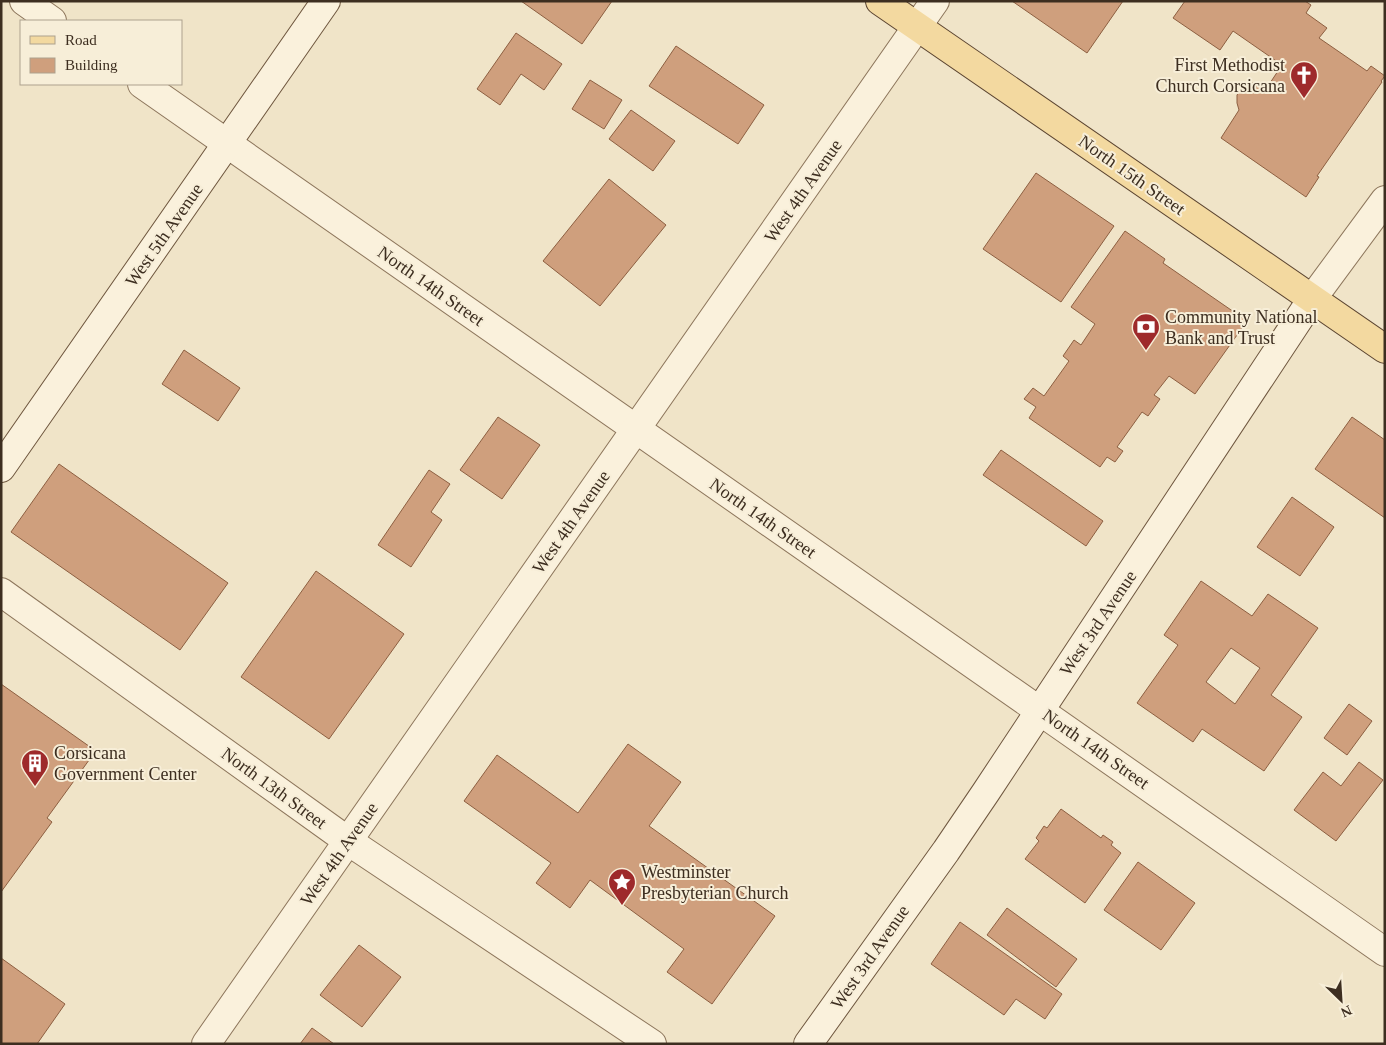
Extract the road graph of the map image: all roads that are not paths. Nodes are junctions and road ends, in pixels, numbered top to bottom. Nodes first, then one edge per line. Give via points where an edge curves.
1 (24, 1) edge
2 (326, 1) edge
3 (880, 1) edge
4 (936, 1) edge
5 (51, 20) edge
6 (918, 27) junction
7 (143, 85) edge
8 (228, 144) junction
9 (1385, 200) edge
10 (1312, 299) junction
11 (1385, 349) edge
12 (636, 429) junction
13 (1, 468) edge
14 (1, 592) edge
15 (1040, 710) junction
16 (348, 841) junction
17 (1385, 952) edge
18 (206, 1044) edge
19 (652, 1044) edge
20 (808, 1044) edge

1 - 5 street
2 - 8 street, West 5th Avenue
3 - 6 main road, North 15th Street
4 - 6 street, West 4th Avenue
6 - 10 main road, North 15th Street
6 - 12 street, West 4th Avenue
7 - 8 street, North 14th Street
8 - 12 street, North 14th Street
8 - 13 street, West 5th Avenue
9 - 10 street, West 3rd Avenue
10 - 11 main road, North 15th Street
10 - 15 street, West 3rd Avenue
12 - 15 street, North 14th Street
12 - 16 street, West 4th Avenue
14 - 16 street, North 13th Street
15 - 17 street, North 14th Street
15 - 20 street, West 3rd Avenue via 946,851
16 - 18 street, West 4th Avenue
16 - 19 street, North 13th Street

